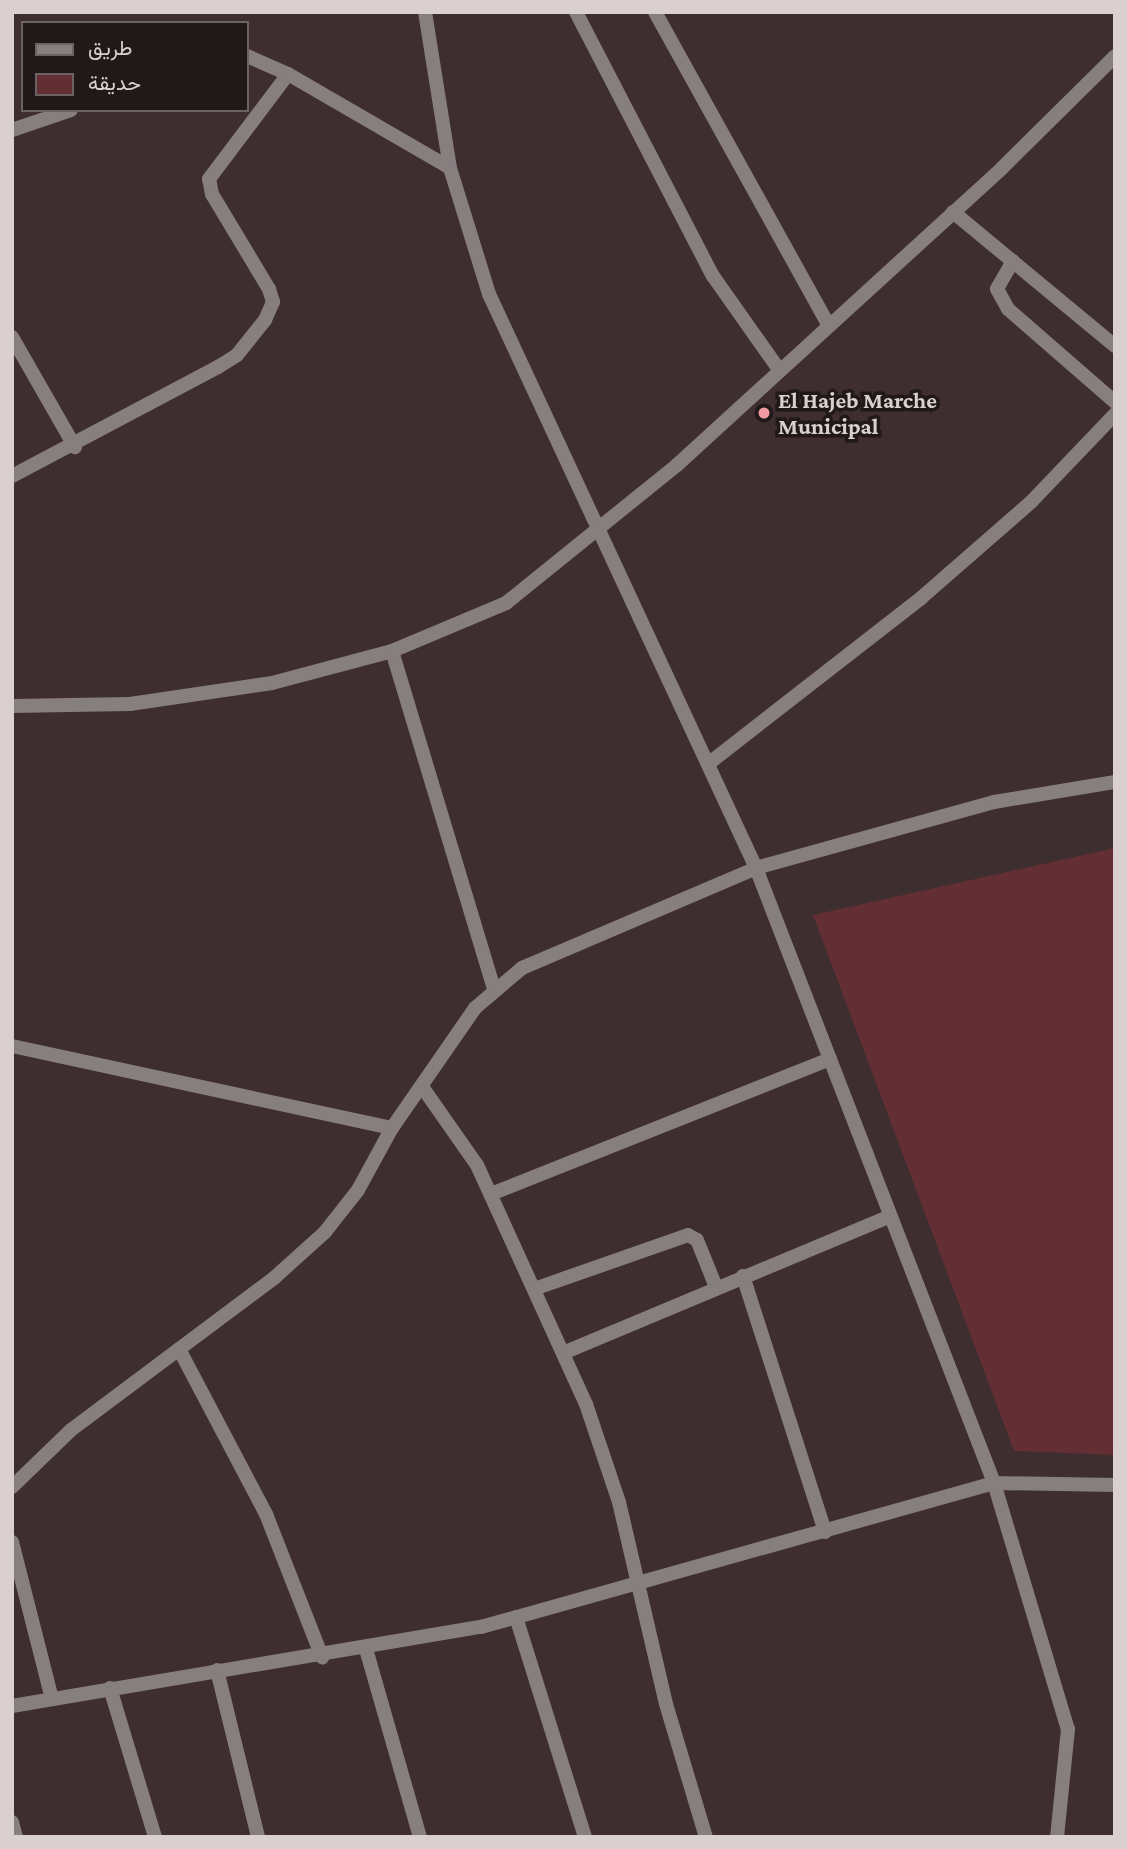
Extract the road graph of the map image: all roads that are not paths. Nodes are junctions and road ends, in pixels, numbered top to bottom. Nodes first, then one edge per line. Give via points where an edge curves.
1 (425, 12) edge
2 (576, 12) edge
3 (655, 12) edge
4 (248, 56) edge
5 (1115, 56) edge
6 (288, 74) junction
7 (65, 112) edge
8 (12, 130) edge
9 (450, 168) junction
10 (953, 212) junction
11 (1013, 261) junction
12 (829, 326) junction
13 (12, 337) edge
14 (1115, 346) edge
15 (780, 371) junction
16 (1115, 401) edge
17 (1115, 414) edge
18 (75, 447) junction
19 (12, 476) edge
20 (601, 529) junction
21 (392, 651) junction
22 (12, 706) edge
23 (708, 764) junction
24 (1115, 782) edge
25 (756, 868) junction
26 (494, 989) junction
27 (12, 1046) edge
28 (830, 1059) junction
29 (423, 1088) junction
30 (392, 1128) junction
31 (491, 1194) junction
32 (891, 1216) junction
33 (743, 1276) junction
34 (716, 1287) junction
35 (534, 1289) junction
36 (179, 1349) junction
37 (563, 1353) junction
38 (994, 1483) junction
39 (1115, 1485) edge
40 (12, 1487) edge
41 (825, 1532) junction
42 (12, 1542) edge
43 (641, 1584) junction
44 (516, 1618) junction
45 (366, 1649) junction
46 (322, 1657) junction
47 (216, 1670) junction
48 (110, 1688) junction
49 (52, 1699) junction
50 (12, 1706) edge
51 (12, 1822) edge
52 (16, 1837) edge
53 (155, 1837) edge
54 (258, 1837) edge
55 (420, 1837) edge
56 (585, 1837) edge
57 (706, 1837) edge
58 (1057, 1837) edge

1 - 9 street
2 - 15 street via 713,276
3 - 12 street
4 - 6 street
5 - 10 street
6 - 9 street
6 - 18 street via 209,179 212,194 269,289 272,310 237,355
7 - 8 street
9 - 20 street via 493,305
10 - 11 street
10 - 12 street
11 - 14 street
11 - 16 street via 997,289 1008,309
12 - 15 street
13 - 18 street
15 - 20 street
17 - 23 street via 1031,502 920,598
18 - 19 street
20 - 21 street via 506,603
20 - 23 street
21 - 22 street via 272,683 130,704
21 - 26 street
23 - 25 street
24 - 25 street via 994,803
25 - 26 street via 522,968
25 - 28 street
26 - 29 street via 475,1008
27 - 30 street
28 - 31 street
28 - 32 street
29 - 30 street
29 - 31 street via 464,1142
30 - 36 street via 359,1190 325,1232
31 - 35 street
32 - 33 street
32 - 38 street
33 - 34 street
33 - 41 street
34 - 35 street via 697,1240 688,1235
34 - 37 street
35 - 37 street
36 - 40 street via 71,1430
36 - 46 street via 266,1514
37 - 43 street via 608,1465
38 - 39 street
38 - 41 street
38 - 58 street via 1068,1729
41 - 43 street
42 - 49 street
43 - 44 street
43 - 57 street via 666,1704
44 - 45 street
44 - 56 street
45 - 46 street
45 - 55 street
46 - 47 street
47 - 48 street
47 - 54 street
48 - 49 street
48 - 53 street
49 - 50 street
51 - 52 street

